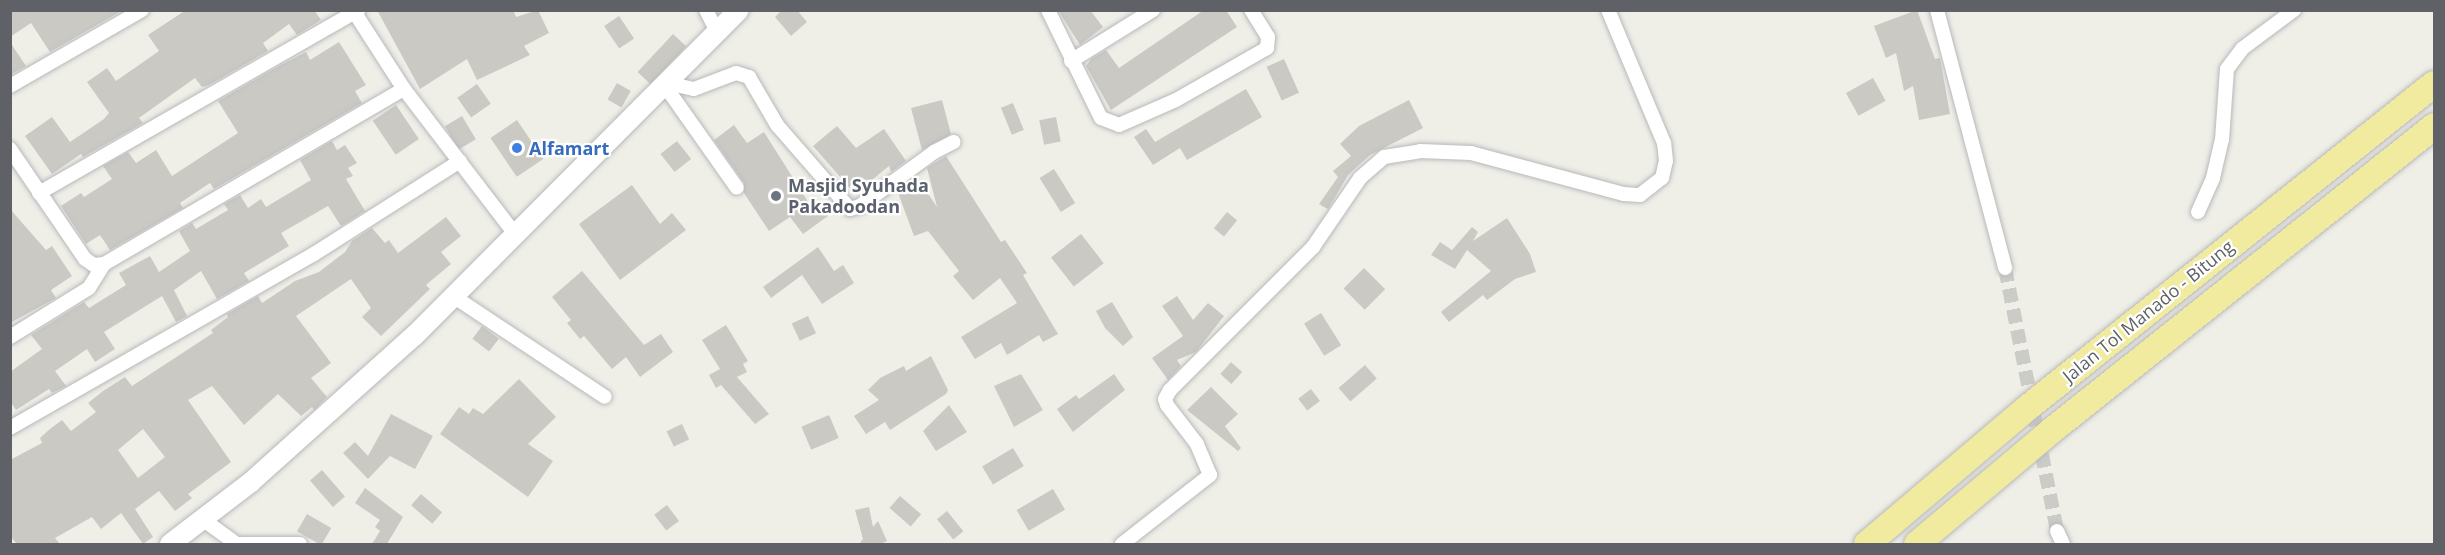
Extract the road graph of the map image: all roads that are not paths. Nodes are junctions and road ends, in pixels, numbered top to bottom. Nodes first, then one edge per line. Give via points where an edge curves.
1 (142, 10) edge
2 (706, 10) edge
3 (739, 10) edge
4 (1048, 10) edge
5 (1153, 10) edge
6 (1251, 10) edge
7 (1608, 10) edge
8 (1937, 10) edge
9 (2294, 10) edge
10 (355, 11) edge
11 (717, 32) junction
12 (1071, 62) junction
13 (666, 81) junction
14 (2434, 84) edge
15 (10, 86) edge
16 (404, 89) junction
17 (2434, 126) edge
18 (954, 142) dead end
19 (10, 149) edge
20 (460, 161) junction
21 (737, 188) dead end
22 (39, 193) junction
23 (2198, 212) dead end
24 (514, 233) junction
25 (104, 264) junction
26 (2006, 268) tunnel mouth
27 (453, 296) junction
28 (10, 337) edge
29 (605, 397) dead end
30 (10, 428) edge
31 (205, 521) junction
32 (2057, 531) tunnel mouth
33 (170, 544) edge
34 (300, 544) edge
35 (1122, 544) edge
36 (1867, 544) edge
37 (1917, 544) edge
38 (2063, 544) edge

1 - 15 street
2 - 11 street
3 - 11 street
4 - 12 street
5 - 12 street
6 - 12 street via 1268,37 1267,48 1176,100 1119,125 1101,118
7 - 35 street via 1664,143 1666,161 1662,178 1640,195 1624,194 1471,153 1420,151 1384,157 1360,178 1313,248 1170,390 1167,405 1197,444 1210,476
8 - 26 street
9 - 23 street via 2242,48 2227,69 2223,140 2213,178
10 - 16 street
10 - 22 street
11 - 13 street
13 - 18 street via 694,88 736,73 749,77 783,133 811,160 850,209
13 - 21 street
13 - 24 street
14 - 36 highway, Jalan Tol Manado - Bitung via 2031,405
16 - 20 street
16 - 25 street
17 - 37 highway, Jalan Tol Manado - Bitung via 2051,431
19 - 22 street
20 - 24 street
20 - 30 street via 254,291
22 - 25 street via 85,259 94,265
24 - 27 street
25 - 28 street via 89,288
27 - 29 street
27 - 31 street via 414,336
31 - 33 street
31 - 34 street via 237,544
32 - 38 street

